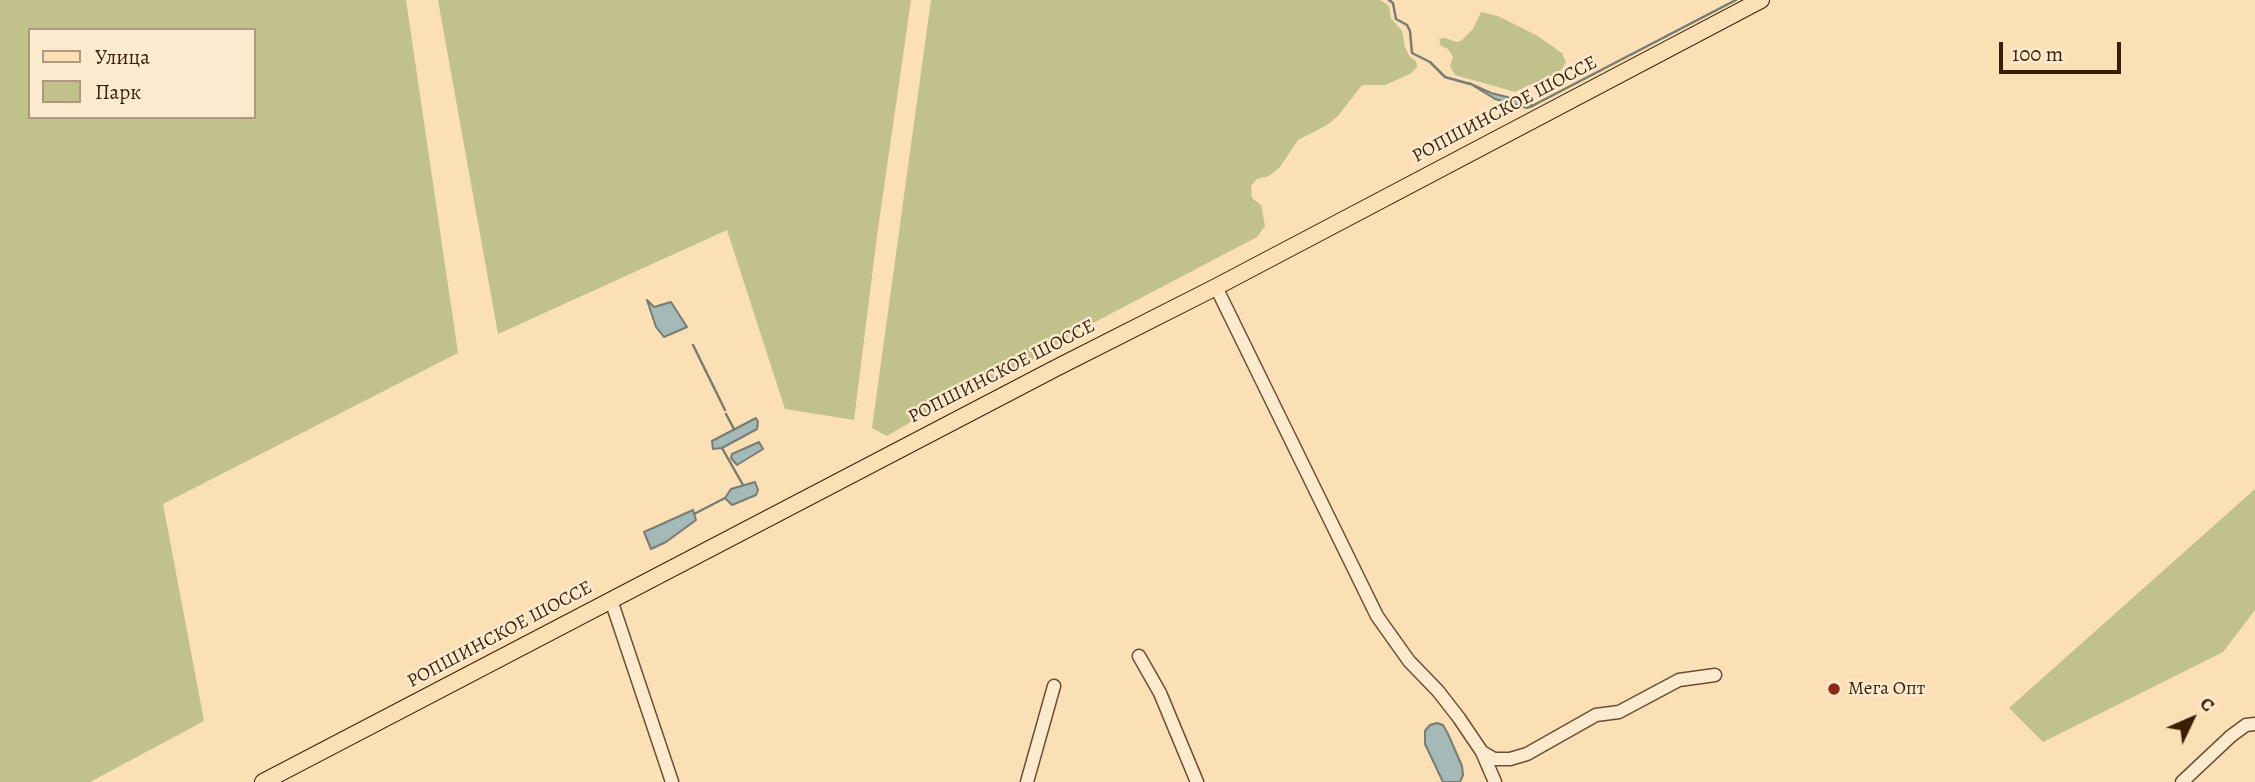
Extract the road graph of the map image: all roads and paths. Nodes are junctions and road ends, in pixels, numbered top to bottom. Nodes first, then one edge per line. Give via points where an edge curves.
1 (1761, 0) edge
2 (1216, 287) junction
3 (611, 600) junction
4 (1139, 656) dead end
5 (1715, 675) dead end
6 (1054, 686) dead end
7 (2255, 724) edge
8 (1482, 752) junction
9 (263, 782) edge
10 (672, 782) edge
11 (1027, 782) edge
12 (1196, 782) edge
13 (1495, 782) edge
14 (2182, 782) edge

1 - 2 main road, РОПШИНСКОЕ ШОССЕ
2 - 3 main road, РОПШИНСКОЕ ШОССЕ
2 - 8 street via 1377,616
3 - 9 main road, РОПШИНСКОЕ ШОССЕ
3 - 10 street
4 - 12 street via 1160,693
5 - 8 street via 1679,680 1619,712 1596,715 1527,754 1494,759
6 - 11 street
7 - 14 street via 2231,736
8 - 13 street

